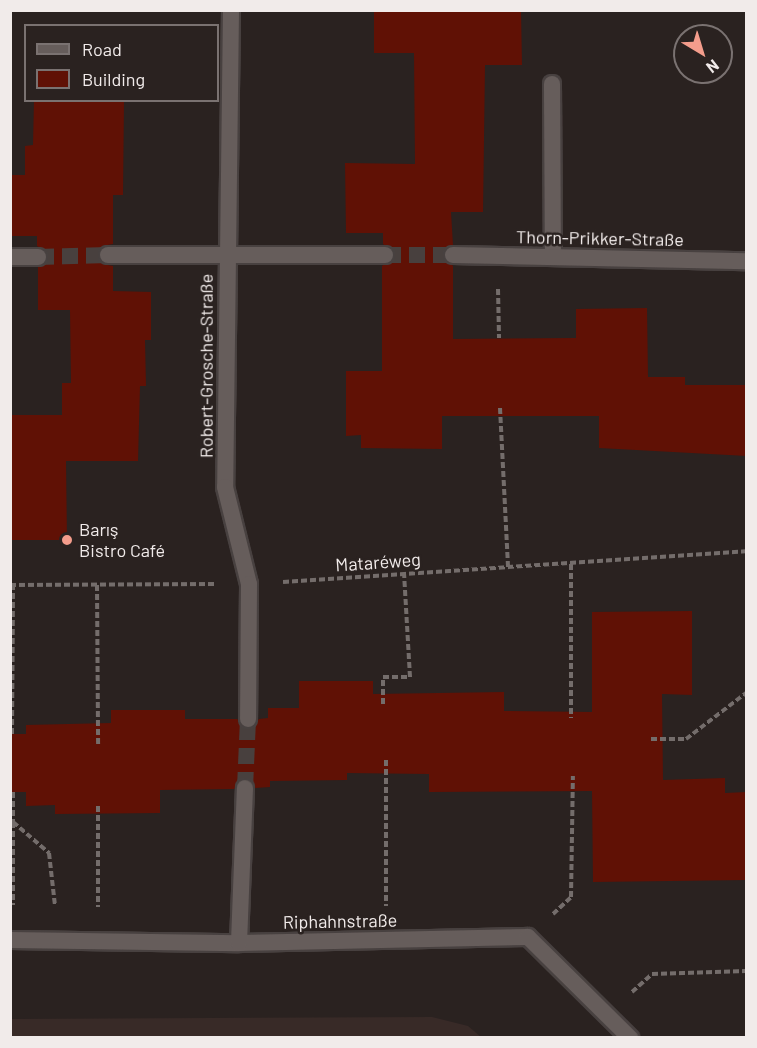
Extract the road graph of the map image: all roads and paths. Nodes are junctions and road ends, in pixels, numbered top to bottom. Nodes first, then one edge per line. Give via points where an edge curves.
1 (231, 10) edge
2 (552, 84) dead end
3 (226, 253) junction
4 (108, 255) tunnel mouth
5 (385, 255) tunnel mouth
6 (453, 255) tunnel mouth
7 (498, 255) junction
8 (10, 257) edge
9 (38, 257) tunnel mouth
10 (553, 257) junction
11 (747, 261) edge
12 (499, 338) dead end
13 (500, 408) dead end
14 (747, 551) edge
15 (571, 564) junction
16 (508, 567) junction
17 (404, 574) junction
18 (249, 584) junction
19 (12, 585) edge
20 (98, 585) junction
21 (747, 693) edge
22 (383, 704) dead end
23 (571, 718) dead end
24 (248, 719) tunnel mouth
25 (12, 734) dead end
26 (651, 739) dead end
27 (98, 747) dead end
28 (386, 760) dead end
29 (573, 776) dead end
30 (245, 788) tunnel mouth
31 (13, 792) dead end
32 (98, 806) dead end
33 (13, 822) junction
34 (528, 937) junction
35 (12, 940) edge
36 (56, 940) junction
37 (386, 940) junction
38 (98, 941) junction
39 (239, 943) junction
40 (747, 971) edge
41 (607, 1015) junction
42 (630, 1038) edge

1 - 3 street, Robert-Grosche-Straße
2 - 10 street
3 - 4 street
3 - 5 street
3 - 18 street, Robert-Grosche-Straße via 225,487
6 - 7 street, Thorn-Prikker-Straße
7 - 10 street, Thorn-Prikker-Straße
7 - 12 path
8 - 9 street
10 - 11 street, Thorn-Prikker-Straße
13 - 16 path
14 - 15 path, Mataréweg
15 - 16 path, Mataréweg
15 - 23 path
16 - 17 path, Mataréweg
17 - 18 path, Mataréweg
17 - 22 path via 410,677 383,677
18 - 20 path, Mataréweg
18 - 24 street, Robert-Grosche-Straße
19 - 20 path, Mataréweg
19 - 25 path
20 - 27 path
21 - 26 path via 686,739
28 - 37 path
29 - 34 path via 571,897
30 - 39 street
31 - 33 path
32 - 38 path
33 - 35 path
33 - 36 path via 49,853
34 - 37 street, Riphahnstraße
34 - 41 street
35 - 36 street, Riphahnstraße
36 - 38 street, Riphahnstraße
37 - 39 street, Riphahnstraße
38 - 39 street, Riphahnstraße
40 - 41 path via 652,974
41 - 42 street

